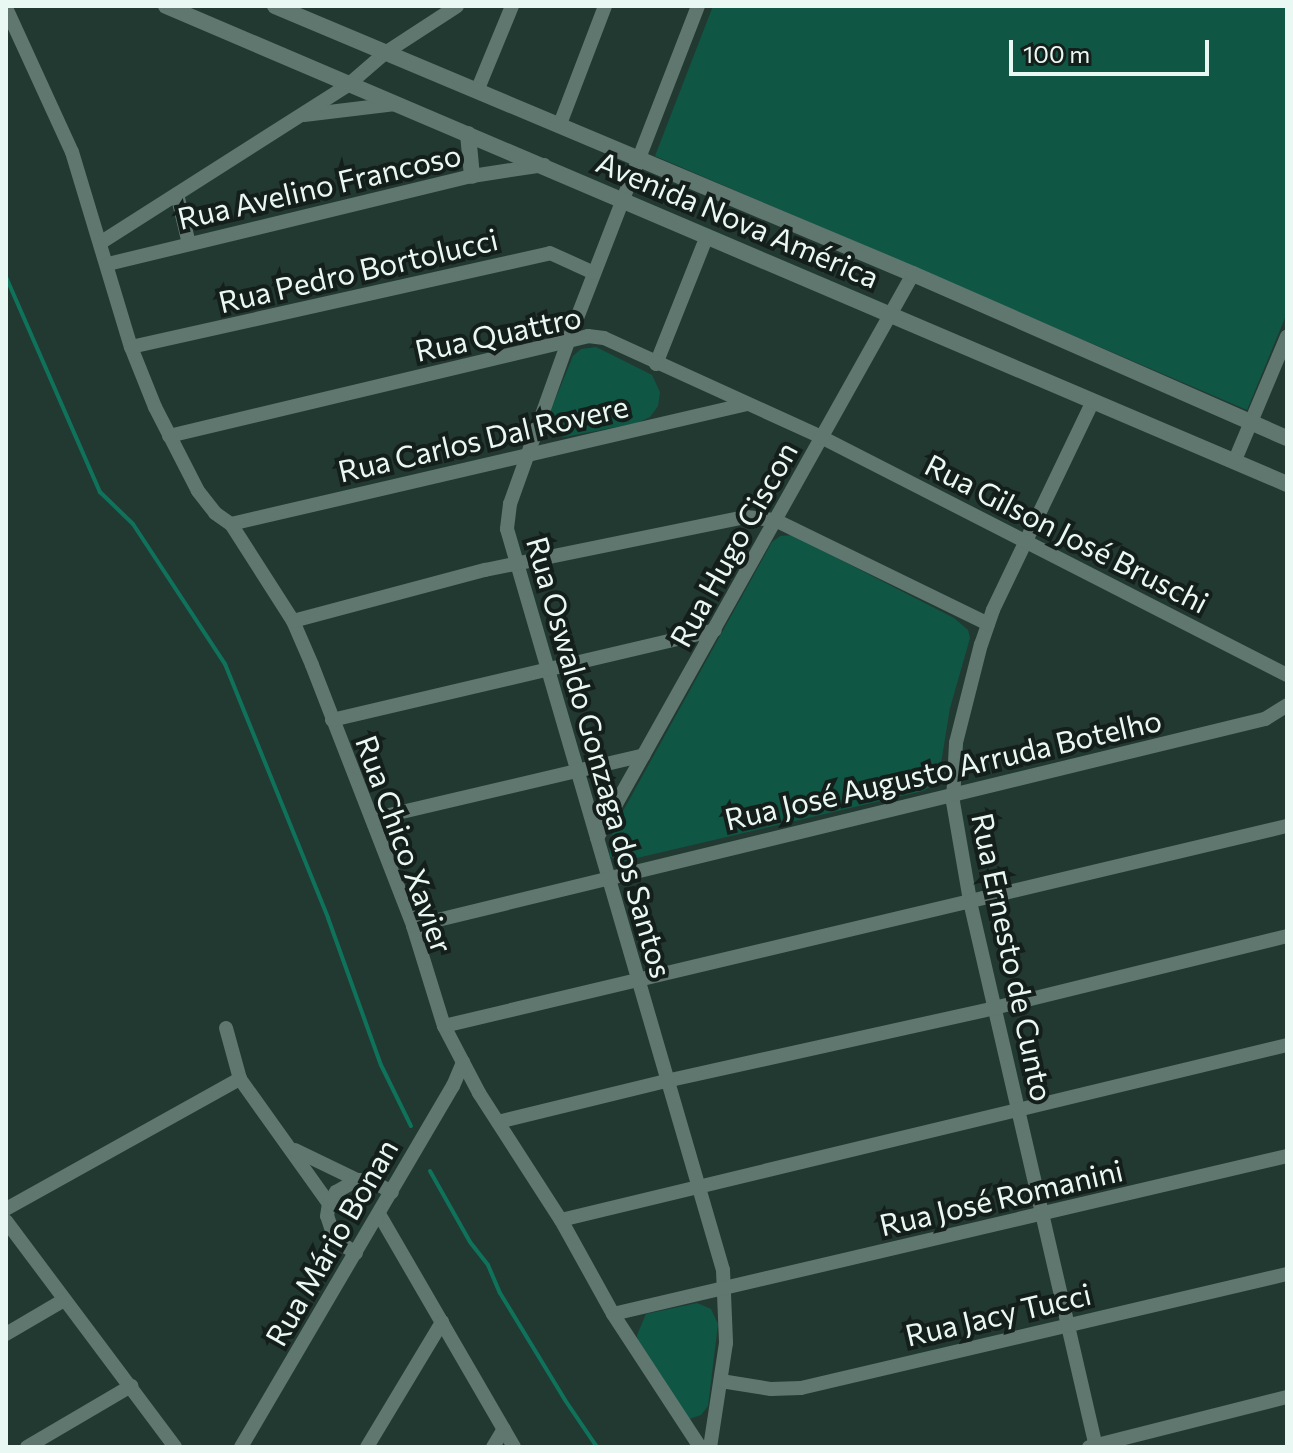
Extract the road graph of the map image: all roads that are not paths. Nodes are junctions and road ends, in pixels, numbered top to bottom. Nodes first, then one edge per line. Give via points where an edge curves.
1 (166, 6) edge
2 (275, 6) edge
3 (457, 6) edge
4 (512, 6) edge
5 (605, 6) edge
6 (698, 6) edge
7 (8, 9) edge
8 (385, 53) junction
9 (348, 85) junction
10 (477, 91) junction
11 (395, 104) junction
12 (299, 116) junction
13 (560, 124) junction
14 (468, 134) junction
15 (641, 160) junction
16 (544, 165) junction
17 (472, 176) junction
18 (177, 194) junction
19 (624, 202) junction
20 (707, 236) junction
21 (100, 243) junction
22 (189, 244) junction
23 (108, 264) junction
24 (594, 273) junction
25 (913, 274) junction
26 (891, 315) junction
27 (1287, 336) edge
28 (568, 342) junction
29 (131, 347) junction
30 (656, 364) junction
31 (1093, 401) junction
32 (747, 404) junction
33 (1251, 423) junction
34 (169, 436) junction
35 (823, 438) junction
36 (1287, 438) edge
37 (528, 453) junction
38 (1235, 460) junction
39 (1287, 484) edge
40 (775, 520) junction
41 (231, 524) junction
42 (1028, 542) junction
43 (516, 565) junction
44 (293, 621) junction
45 (988, 624) junction
46 (715, 630) junction
47 (546, 668) junction
48 (1287, 675) edge
49 (1287, 705) edge
50 (332, 720) junction
51 (644, 755) junction
52 (577, 772) junction
53 (954, 793) junction
54 (372, 819) junction
55 (1287, 826) edge
56 (597, 838) junction
57 (607, 876) junction
58 (969, 900) junction
59 (413, 926) junction
60 (1287, 936) edge
61 (637, 979) junction
62 (994, 1008) junction
63 (444, 1026) junction
64 (226, 1028) dead end
65 (1287, 1045) edge
66 (463, 1062) junction
67 (240, 1079) junction
68 (666, 1081) junction
69 (1018, 1108) junction
70 (498, 1122) junction
71 (291, 1148) junction
72 (1287, 1156) edge
73 (357, 1180) junction
74 (696, 1187) junction
75 (392, 1192) junction
76 (329, 1204) junction
77 (6, 1209) edge
78 (379, 1214) junction
79 (1042, 1214) junction
80 (561, 1220) junction
81 (6, 1221) edge
82 (356, 1253) junction
83 (1287, 1274) edge
84 (726, 1289) junction
85 (64, 1300) junction
86 (613, 1314) junction
87 (442, 1322) junction
88 (1068, 1324) junction
89 (6, 1334) edge
90 (721, 1381) junction
91 (131, 1386) junction
92 (1287, 1397) edge
93 (504, 1429) junction
94 (1093, 1446) edge
95 (27, 1447) edge
96 (175, 1447) edge
97 (241, 1447) edge
98 (367, 1447) edge
99 (493, 1447) edge
100 (514, 1447) edge
101 (700, 1447) edge
102 (710, 1447) edge

1 - 9 street, Avenida Nova América
2 - 8 street, Avenida Nova América
3 - 8 street
4 - 10 street
5 - 13 street
6 - 15 street, Rua Oswaldo Gonzaga dos Santos
7 - 21 street, Rua Chico Xavier via 72,152
8 - 9 street
8 - 10 street, Avenida Nova América
9 - 11 street, Avenida Nova América
9 - 12 street
10 - 13 street, Avenida Nova América
11 - 12 street
11 - 14 street, Avenida Nova América
12 - 18 street
13 - 15 street, Avenida Nova América
14 - 16 street, Avenida Nova América
14 - 17 street
15 - 19 street, Rua Oswaldo Gonzaga dos Santos
15 - 25 street, Avenida Nova América
16 - 17 street, Rua Avelino Francoso
16 - 19 street, Avenida Nova América
17 - 22 street, Rua Avelino Francoso
18 - 21 street
18 - 22 street
19 - 20 street, Avenida Nova América
19 - 24 street, Rua Oswaldo Gonzaga dos Santos
20 - 26 street, Avenida Nova América
20 - 30 street
21 - 23 street, Rua Chico Xavier
22 - 23 street, Rua Avelino Francoso
23 - 29 street, Rua Chico Xavier
24 - 28 street, Rua Oswaldo Gonzaga dos Santos
24 - 29 street, Rua Pedro Bortolucci via 550,253
25 - 26 street, Rua Hugo Ciscon
25 - 33 street, Avenida Nova América
26 - 31 street, Avenida Nova América
26 - 35 street, Rua Hugo Ciscon
27 - 33 street
28 - 30 street, Rua Quattro via 604,338
28 - 34 street, Rua Quattro
28 - 37 street, Rua Oswaldo Gonzaga dos Santos
29 - 34 street, Rua Chico Xavier
30 - 32 street, Rua Quattro
31 - 38 street, Avenida Nova América
31 - 42 street, Rua Ernesto de Cunto
32 - 35 street, Rua Quattro
32 - 37 street, Rua Carlos Dal Rovere
33 - 36 street, Avenida Nova América
33 - 38 street
34 - 41 street, Rua Chico Xavier via 198,491
35 - 40 street, Rua Hugo Ciscon
35 - 42 street, Rua Gilson José Bruschi
37 - 41 street, Rua Carlos Dal Rovere
37 - 43 street, Rua Oswaldo Gonzaga dos Santos via 507,529
38 - 39 street, Avenida Nova América
40 - 43 street via 717,521
40 - 45 street
40 - 46 street, Rua Hugo Ciscon
41 - 44 street, Rua Chico Xavier
42 - 45 street, Rua Ernesto de Cunto
42 - 48 street, Rua Gilson José Bruschi
43 - 44 street
43 - 47 street, Rua Oswaldo Gonzaga dos Santos
44 - 50 street, Rua Chico Xavier
45 - 53 street, Rua Ernesto de Cunto via 962,712
46 - 47 street
46 - 51 street, Rua Hugo Ciscon
47 - 50 street
47 - 52 street, Rua Oswaldo Gonzaga dos Santos
49 - 53 street, Rua José Augusto Arruda Botelho via 1265,719
50 - 54 street, Rua Chico Xavier
51 - 52 street
51 - 56 street, Rua Hugo Ciscon
52 - 54 street
52 - 56 street, Rua Oswaldo Gonzaga dos Santos
53 - 57 street, Rua José Augusto Arruda Botelho
53 - 58 street, Rua Ernesto de Cunto
54 - 59 street, Rua Chico Xavier
55 - 58 street
56 - 57 street, Rua Oswaldo Gonzaga dos Santos
57 - 59 street, Rua José Augusto Arruda Botelho
57 - 61 street, Rua Oswaldo Gonzaga dos Santos
58 - 61 street
58 - 62 street, Rua Ernesto de Cunto
59 - 63 street, Rua Chico Xavier
60 - 62 street
61 - 63 street
61 - 68 street, Rua Oswaldo Gonzaga dos Santos
62 - 68 street
62 - 69 street, Rua Ernesto de Cunto
63 - 66 street, Rua Chico Xavier
64 - 67 street
65 - 69 street
66 - 70 street, Rua Chico Xavier
66 - 75 street, Rua Mário Bonan
67 - 71 street
67 - 77 street
68 - 70 street
68 - 74 street, Rua Oswaldo Gonzaga dos Santos
69 - 74 street
69 - 79 street, Rua Ernesto de Cunto
70 - 80 street, Rua Chico Xavier
71 - 73 street
71 - 76 street
72 - 79 street, Rua José Romanini
73 - 75 street via 370,1180
73 - 76 street via 336,1192
74 - 80 street
74 - 84 street, Rua Oswaldo Gonzaga dos Santos
75 - 78 street, Rua Mário Bonan
76 - 82 street via 335,1240
78 - 82 street, Rua Mário Bonan
78 - 87 street
79 - 84 street, Rua José Romanini
79 - 88 street, Rua Ernesto de Cunto
80 - 86 street, Rua Chico Xavier
81 - 85 street
82 - 97 street, Rua Mário Bonan
83 - 88 street, Rua Jacy Tucci
84 - 86 street, Rua José Romanini
84 - 90 street, Rua Oswaldo Gonzaga dos Santos
85 - 89 street
85 - 91 street
86 - 101 street, Rua Chico Xavier
87 - 93 street
87 - 98 street
88 - 90 street, Rua Jacy Tucci via 801,1388
88 - 94 street, Rua Ernesto de Cunto
90 - 102 street, Rua Oswaldo Gonzaga dos Santos
91 - 95 street
91 - 96 street
92 - 94 street
93 - 99 street
93 - 100 street

